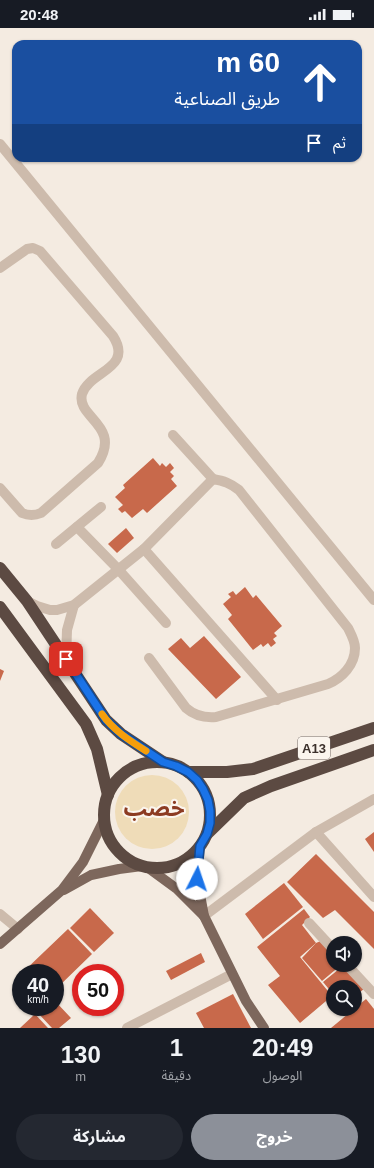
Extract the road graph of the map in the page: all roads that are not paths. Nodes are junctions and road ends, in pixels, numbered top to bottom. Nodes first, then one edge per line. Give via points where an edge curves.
1 (0, 144) edge
2 (12, 159) edge
3 (15, 162) edge
4 (0, 268) edge
5 (173, 435) dead end
6 (213, 479) junction
7 (0, 488) edge
8 (101, 507) dead end
9 (77, 527) junction
10 (56, 544) dead end
11 (144, 549) junction
12 (0, 568) edge
13 (118, 569) junction
14 (374, 600) edge
15 (28, 601) junction
16 (74, 605) junction
17 (2, 613) edge
18 (166, 623) dead end
19 (149, 658) dead end
20 (66, 659) junction
21 (277, 700) junction
22 (374, 728) edge
23 (374, 750) edge
24 (163, 762) junction
25 (188, 772) junction
26 (108, 795) junction
27 (374, 799) edge
28 (104, 820) junction
29 (316, 832) junction
30 (207, 834) junction
31 (200, 846) junction
32 (145, 867) junction
33 (62, 890) junction
34 (374, 897) edge
35 (0, 914) edge
36 (204, 916) junction
37 (309, 923) dead end
38 (18, 929) junction
39 (326, 941) edge
40 (0, 944) edge
41 (354, 972) edge
42 (232, 974) junction
43 (374, 994) edge
44 (127, 1028) edge
45 (264, 1028) edge

1 - 2 street
3 - 14 street
4 - 7 street via 27,249 40,251 113,336 119,350 114,364 85,388 82,396 82,404 103,431 105,439 103,455 98,462 36,515 22,513
5 - 6 street
6 - 11 street
6 - 21 street via 225,481 238,490 348,628 356,648 344,675 328,684
8 - 9 street
9 - 10 street
9 - 13 street
11 - 13 street
11 - 21 street
12 - 15 highway
13 - 16 street
13 - 18 street
15 - 16 street via 50,610
15 - 20 highway
16 - 20 street via 66,630
17 - 26 highway via 86,724 97,749
19 - 21 street via 186,708 198,716 216,717
20 - 24 highway via 106,720 121,734
22 - 25 highway, A13 via 253,769
23 - 30 highway, A13 via 244,798
24 - 25 highway, A13
24 - 26 highway, A13 via 136,766 124,773
25 - 30 highway, A13 via 197,780 208,800 210,817
26 - 28 highway, A13
27 - 29 street
28 - 32 highway, A13 via 107,832 120,854
28 - 33 main road via 83,862
29 - 34 street
29 - 36 street
30 - 31 highway, A13
31 - 32 highway, A13 via 182,862 159,868
31 - 36 main road via 197,879
32 - 33 main road via 92,875
32 - 36 main road via 177,889
33 - 38 main road
35 - 38 street
36 - 42 main road
37 - 39 street
38 - 40 main road
41 - 43 street
42 - 44 street
42 - 45 main road

